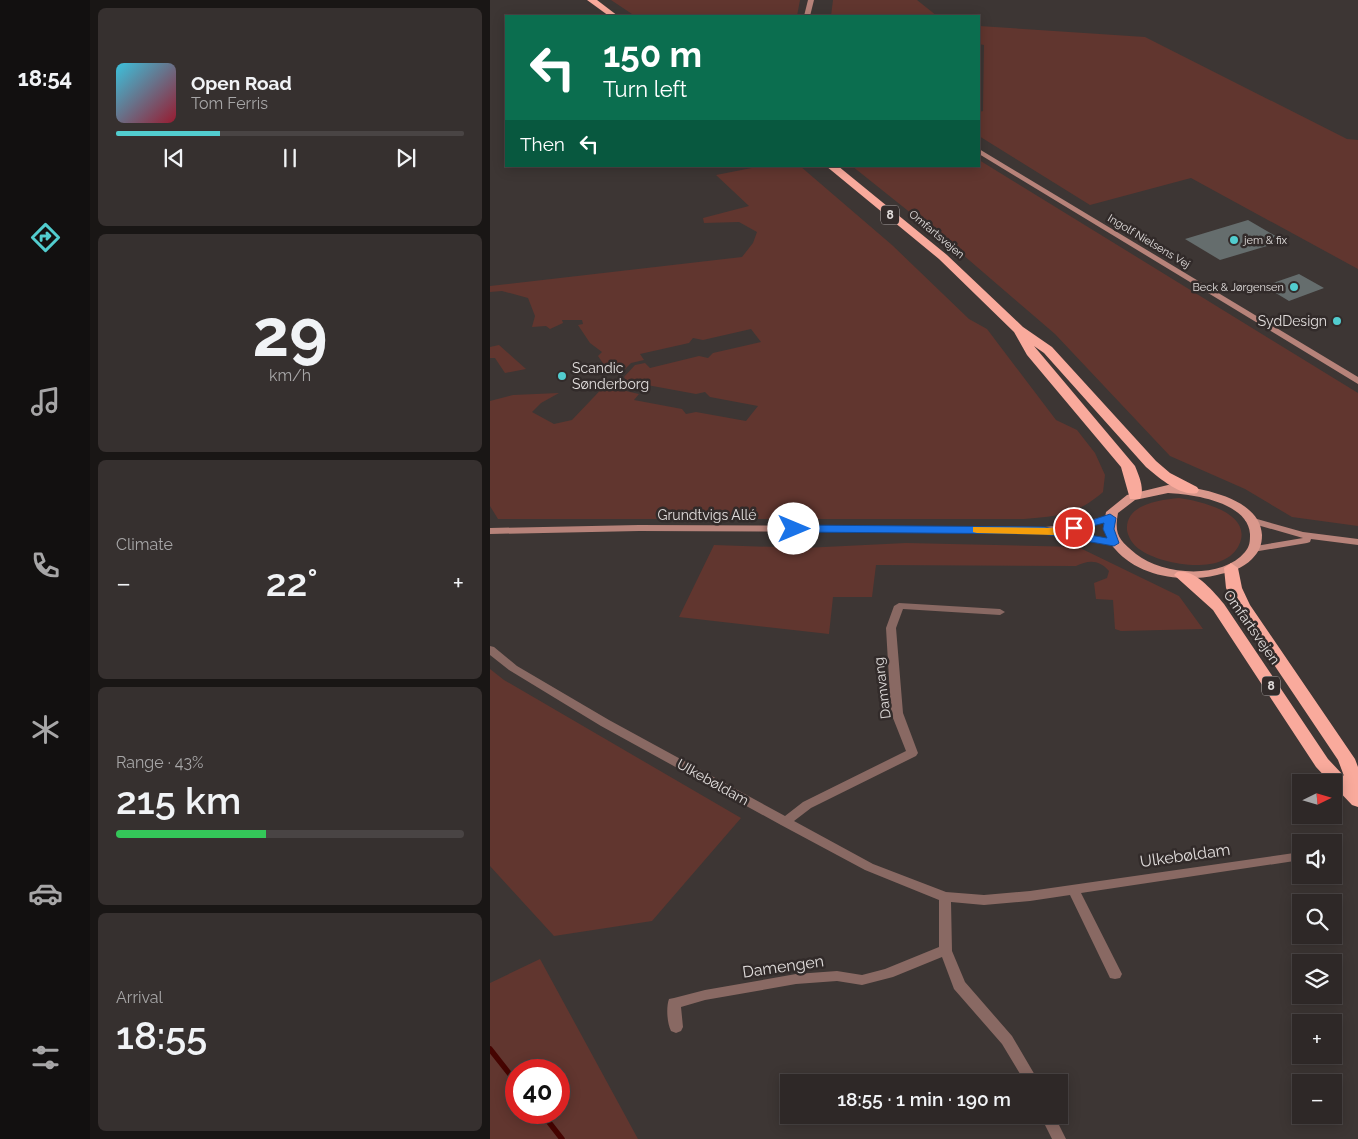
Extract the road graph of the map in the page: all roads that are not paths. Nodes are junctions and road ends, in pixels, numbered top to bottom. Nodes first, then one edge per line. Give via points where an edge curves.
1 (591, 0) edge
2 (811, 0) edge
3 (613, 15) edge
4 (807, 15) edge
5 (980, 152) edge
6 (832, 167) edge
7 (1018, 330) junction
8 (1358, 381) edge
9 (1192, 490) junction
10 (1135, 496) junction
11 (1110, 518) junction
12 (1250, 520) junction
13 (1044, 530) junction
14 (490, 531) edge
15 (1316, 538) junction
16 (1358, 542) edge
17 (1114, 543) junction
18 (1253, 549) junction
19 (1231, 568) junction
20 (1182, 575) junction
21 (1000, 612) dead end
22 (490, 649) edge
23 (1358, 788) edge
24 (1358, 801) edge
25 (785, 822) junction
26 (1292, 857) edge
27 (1073, 889) junction
28 (945, 897) junction
29 (946, 951) junction
30 (1114, 974) dead end
31 (676, 1027) dead end
32 (1027, 1074) edge
33 (1052, 1124) edge
34 (1059, 1139) edge

1 - 3 highway
2 - 4 street
5 - 8 street, Ingolf Nielsens Vej
6 - 7 highway, Omfartsvejen / 8 via 943,257
7 - 9 highway, Omfartsvejen / 8 via 1048,350 1151,464 1165,476
7 - 10 highway, Omfartsvejen / 8 via 1031,352 1128,466
9 - 10 main road, 8 via 1162,490
9 - 12 main road, 8 via 1231,503
10 - 11 main road, 8 via 1117,508
11 - 13 street, Grundtvigs Allé via 1074,528
11 - 17 main road via 1109,529
12 - 15 street
12 - 18 main road via 1256,531
13 - 14 street, Grundtvigs Allé via 639,528
13 - 17 street, Grundtvigs Allé
15 - 16 street
15 - 18 street
17 - 20 main road, 8 via 1126,556 1146,566
18 - 19 main road, 8
19 - 20 main road, 8 via 1208,574
19 - 23 highway, Omfartsvejen / 8 via 1234,588 1242,605 1346,759
20 - 24 highway, Omfartsvejen / 8 via 1219,607 1322,764
21 - 25 street, Damvang via 899,606 891,628 898,713 912,752 807,805
22 - 25 street, Ulkebøldam via 513,668 605,723
25 - 28 street, Ulkebøldam via 869,867
26 - 27 street, Ulkebøldam
27 - 28 street, Ulkebøldam via 984,900
27 - 30 street
28 - 29 street
29 - 31 street, Damengen via 862,980 838,976 796,979 674,1003
29 - 32 street via 959,985 1007,1040
33 - 34 street

